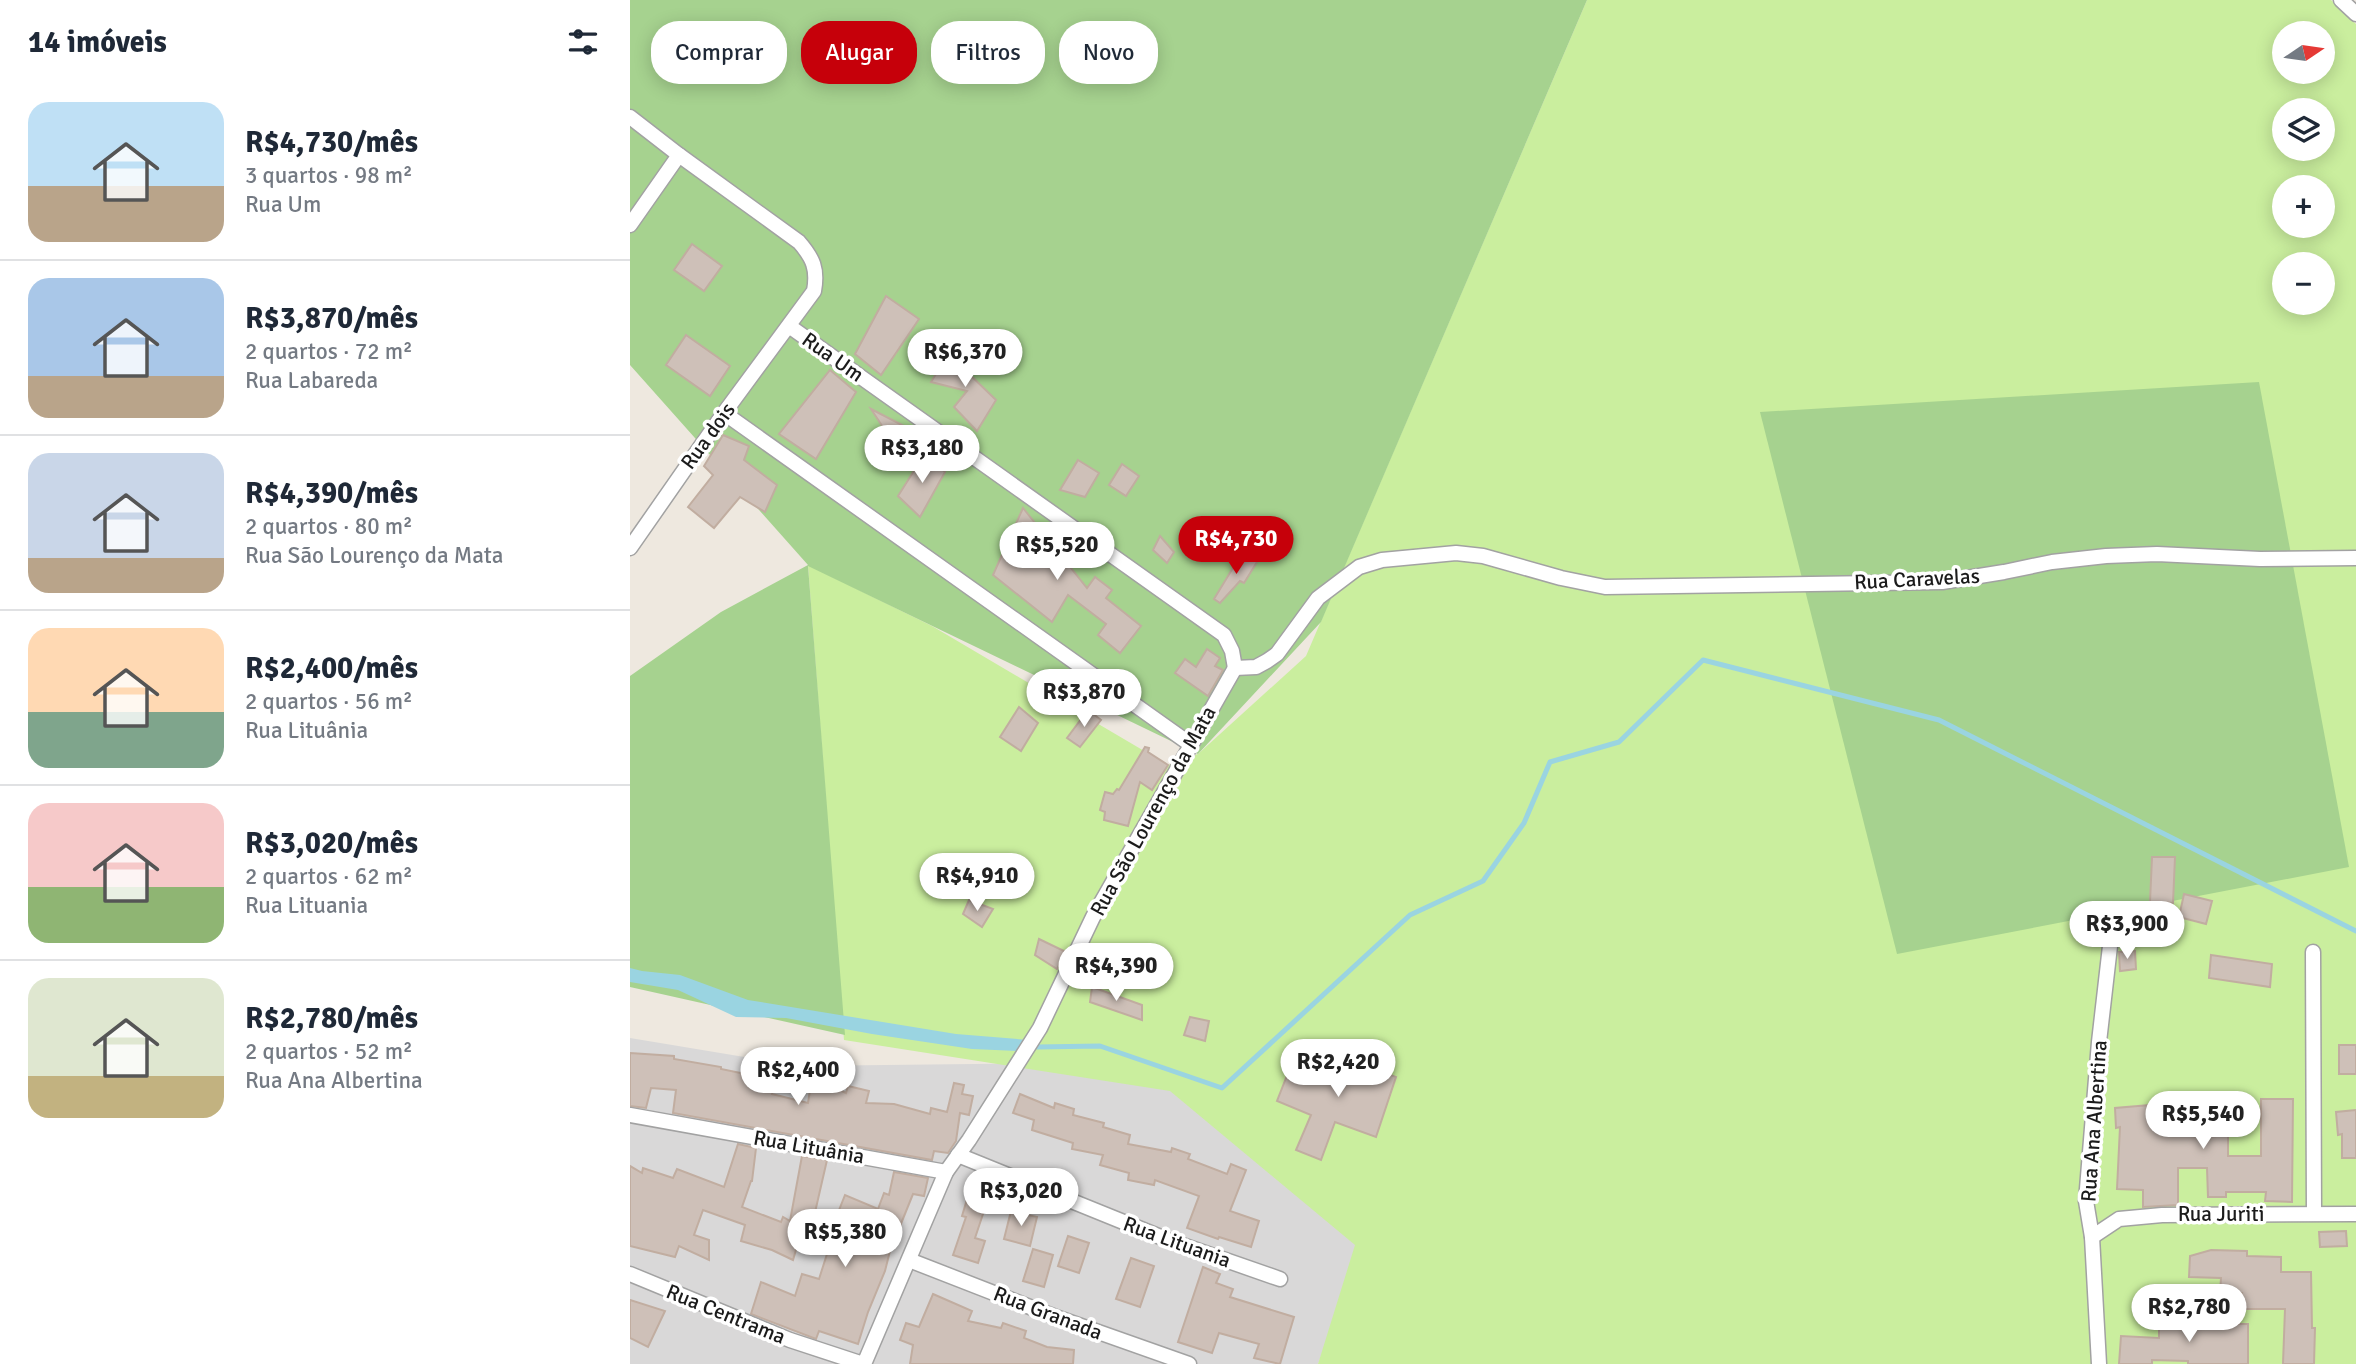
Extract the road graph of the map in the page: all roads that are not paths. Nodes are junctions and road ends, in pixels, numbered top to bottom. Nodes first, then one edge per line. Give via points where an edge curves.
1 (2341, 0) edge
2 (2356, 14) edge
3 (630, 117) edge
4 (678, 155) junction
5 (630, 225) edge
6 (789, 326) junction
7 (724, 413) junction
8 (630, 548) edge
9 (2356, 558) edge
10 (1235, 668) junction
11 (1190, 744) junction
12 (2113, 920) dead end
13 (2313, 952) dead end
14 (630, 1115) edge
15 (958, 1156) junction
16 (946, 1172) junction
17 (2314, 1213) junction
18 (2356, 1214) edge
19 (2092, 1237) junction
20 (909, 1260) junction
21 (630, 1274) edge
22 (1280, 1279) dead end
23 (864, 1364) edge
24 (1189, 1364) edge
25 (2099, 1364) edge

1 - 2 street
3 - 4 street, Rua dois
4 - 5 street
4 - 6 street, Rua dois via 810,254 816,266 814,291
6 - 7 street, Rua dois
6 - 10 street, Rua Um via 1224,635
7 - 8 street, Rua dois
7 - 11 street
9 - 10 street, Rua Caravelas via 2157,554 2052,562 1942,582 1605,587 1483,556 1456,553 1382,560 1359,567 1318,598 1277,654 1256,667
10 - 11 street, Rua São Lourenço da Mata
11 - 15 street, Rua São Lourenço da Mata via 1093,917 1040,1028
12 - 19 street, Rua Ana Albertina via 2087,1177
13 - 17 street
14 - 16 street, Rua Lituânia
15 - 16 street, Rua São Lourenço da Mata
15 - 22 street, Rua Lituania via 1157,1236
16 - 20 street, Rua São Lourenço da Mata
17 - 18 street, Rua Juriti
17 - 19 street, Rua Juriti via 2119,1219
19 - 25 street, Rua Ana Albertina
20 - 23 street, Rua São Lourenço da Mata
20 - 24 street, Rua Granada
21 - 23 street, Rua Centrama via 790,1340

